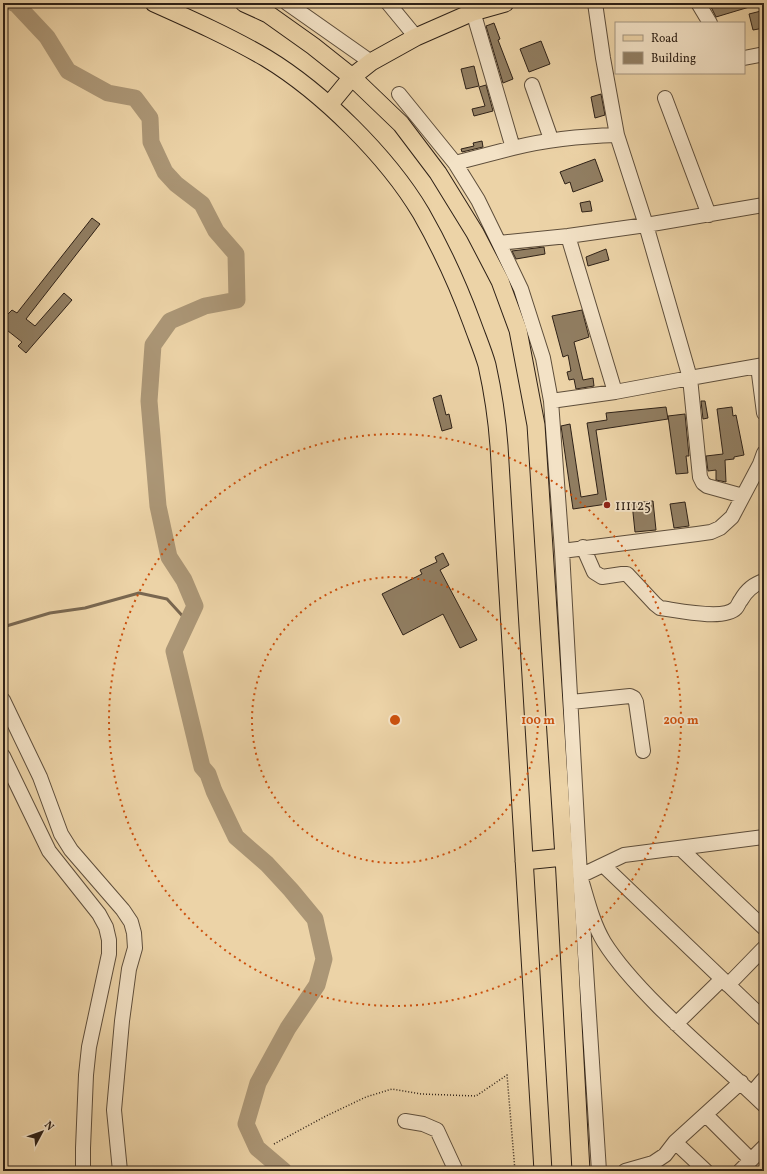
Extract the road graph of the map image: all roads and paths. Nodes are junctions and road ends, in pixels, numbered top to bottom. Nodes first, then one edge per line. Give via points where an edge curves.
1 (154, 3) edge
2 (244, 3) edge
3 (287, 3) edge
4 (388, 3) edge
5 (505, 3) edge
6 (595, 3) edge
7 (698, 3) edge
8 (472, 10) junction
9 (709, 22) edge
10 (416, 37) junction
11 (764, 54) edge
12 (745, 58) edge
13 (371, 62) junction
14 (352, 77) junction
15 (532, 85) dead end
16 (399, 94) dead end
17 (665, 98) dead end
18 (329, 105) junction
19 (617, 135) junction
20 (551, 139) junction
21 (513, 148) junction
22 (455, 163) junction
23 (764, 205) edge
24 (709, 214) junction
25 (646, 226) junction
26 (568, 236) junction
27 (499, 243) junction
28 (761, 365) edge
29 (690, 378) junction
30 (614, 392) junction
31 (551, 401) junction
32 (764, 413) edge
33 (764, 453) edge
34 (743, 496) junction
35 (583, 547) junction
36 (562, 551) junction
37 (764, 581) edge
38 (3, 700) edge
39 (571, 702) junction
40 (642, 751) dead end
41 (3, 756) edge
42 (764, 837) edge
43 (680, 848) junction
44 (564, 857) junction
45 (524, 861) junction
46 (603, 865) junction
47 (580, 876) junction
48 (764, 928) edge
49 (764, 948) edge
50 (725, 982) junction
51 (764, 1019) edge
52 (676, 1024) junction
53 (764, 1079) edge
54 (741, 1082) junction
55 (752, 1093) junction
56 (764, 1105) edge
57 (706, 1114) junction
58 (406, 1121) dead end
59 (675, 1142) junction
60 (274, 1144) dead end
61 (764, 1147) edge
62 (751, 1160) junction
63 (83, 1171) edge
64 (120, 1171) edge
65 (456, 1171) edge
66 (515, 1171) edge
67 (543, 1171) edge
68 (581, 1171) edge
69 (599, 1171) edge
70 (625, 1171) edge
71 (706, 1171) edge
72 (740, 1171) edge

1 - 18 main road via 266,58
2 - 14 main road via 268,14
3 - 13 street
4 - 10 street
5 - 8 main road
6 - 19 street
7 - 9 street
8 - 10 main road
8 - 21 street
10 - 13 main road
11 - 12 street
13 - 14 main road
14 - 18 main road
14 - 44 main road via 401,124 438,173 476,233 500,281 518,330 536,425
15 - 20 street
16 - 22 street
17 - 24 street
18 - 45 main road via 370,146 400,182 420,212 457,284 486,364 496,410 499,446
19 - 20 street
19 - 25 street
20 - 21 street
21 - 22 street
22 - 27 street via 478,200
23 - 24 street
24 - 25 street
25 - 26 street
25 - 29 street
26 - 27 street
26 - 30 street
27 - 31 street via 520,290 543,358
28 - 29 street
28 - 32 street
29 - 30 street
29 - 34 street via 700,476 703,483
30 - 31 street
31 - 36 street
33 - 34 street
34 - 35 street via 732,517 711,532
35 - 36 street
35 - 37 street via 594,572 602,577 627,574 660,608 711,615 728,612 736,609 754,584
36 - 39 street
38 - 64 street via 40,776 61,834 71,850 127,916 134,933 134,948 122,1021 114,1110
39 - 40 street via 630,696 634,698
39 - 47 street
41 - 63 street via 49,851 99,914 109,940 109,954 89,1047
42 - 43 street
43 - 46 street via 624,855
43 - 48 street
44 - 45 main road
44 - 68 main road
45 - 67 main road
46 - 47 street
46 - 50 street
47 - 52 street via 604,942 641,989
47 - 69 street
49 - 50 street
50 - 51 street
50 - 52 street
52 - 54 street
53 - 55 street
54 - 55 street
54 - 57 street
55 - 56 street
57 - 59 street
57 - 62 street
58 - 65 street via 424,1124 437,1130
59 - 70 street via 665,1155 653,1163
59 - 71 street
60 - 66 path via 366,1096 392,1089 420,1094 476,1096 507,1075
61 - 62 street
62 - 72 street

